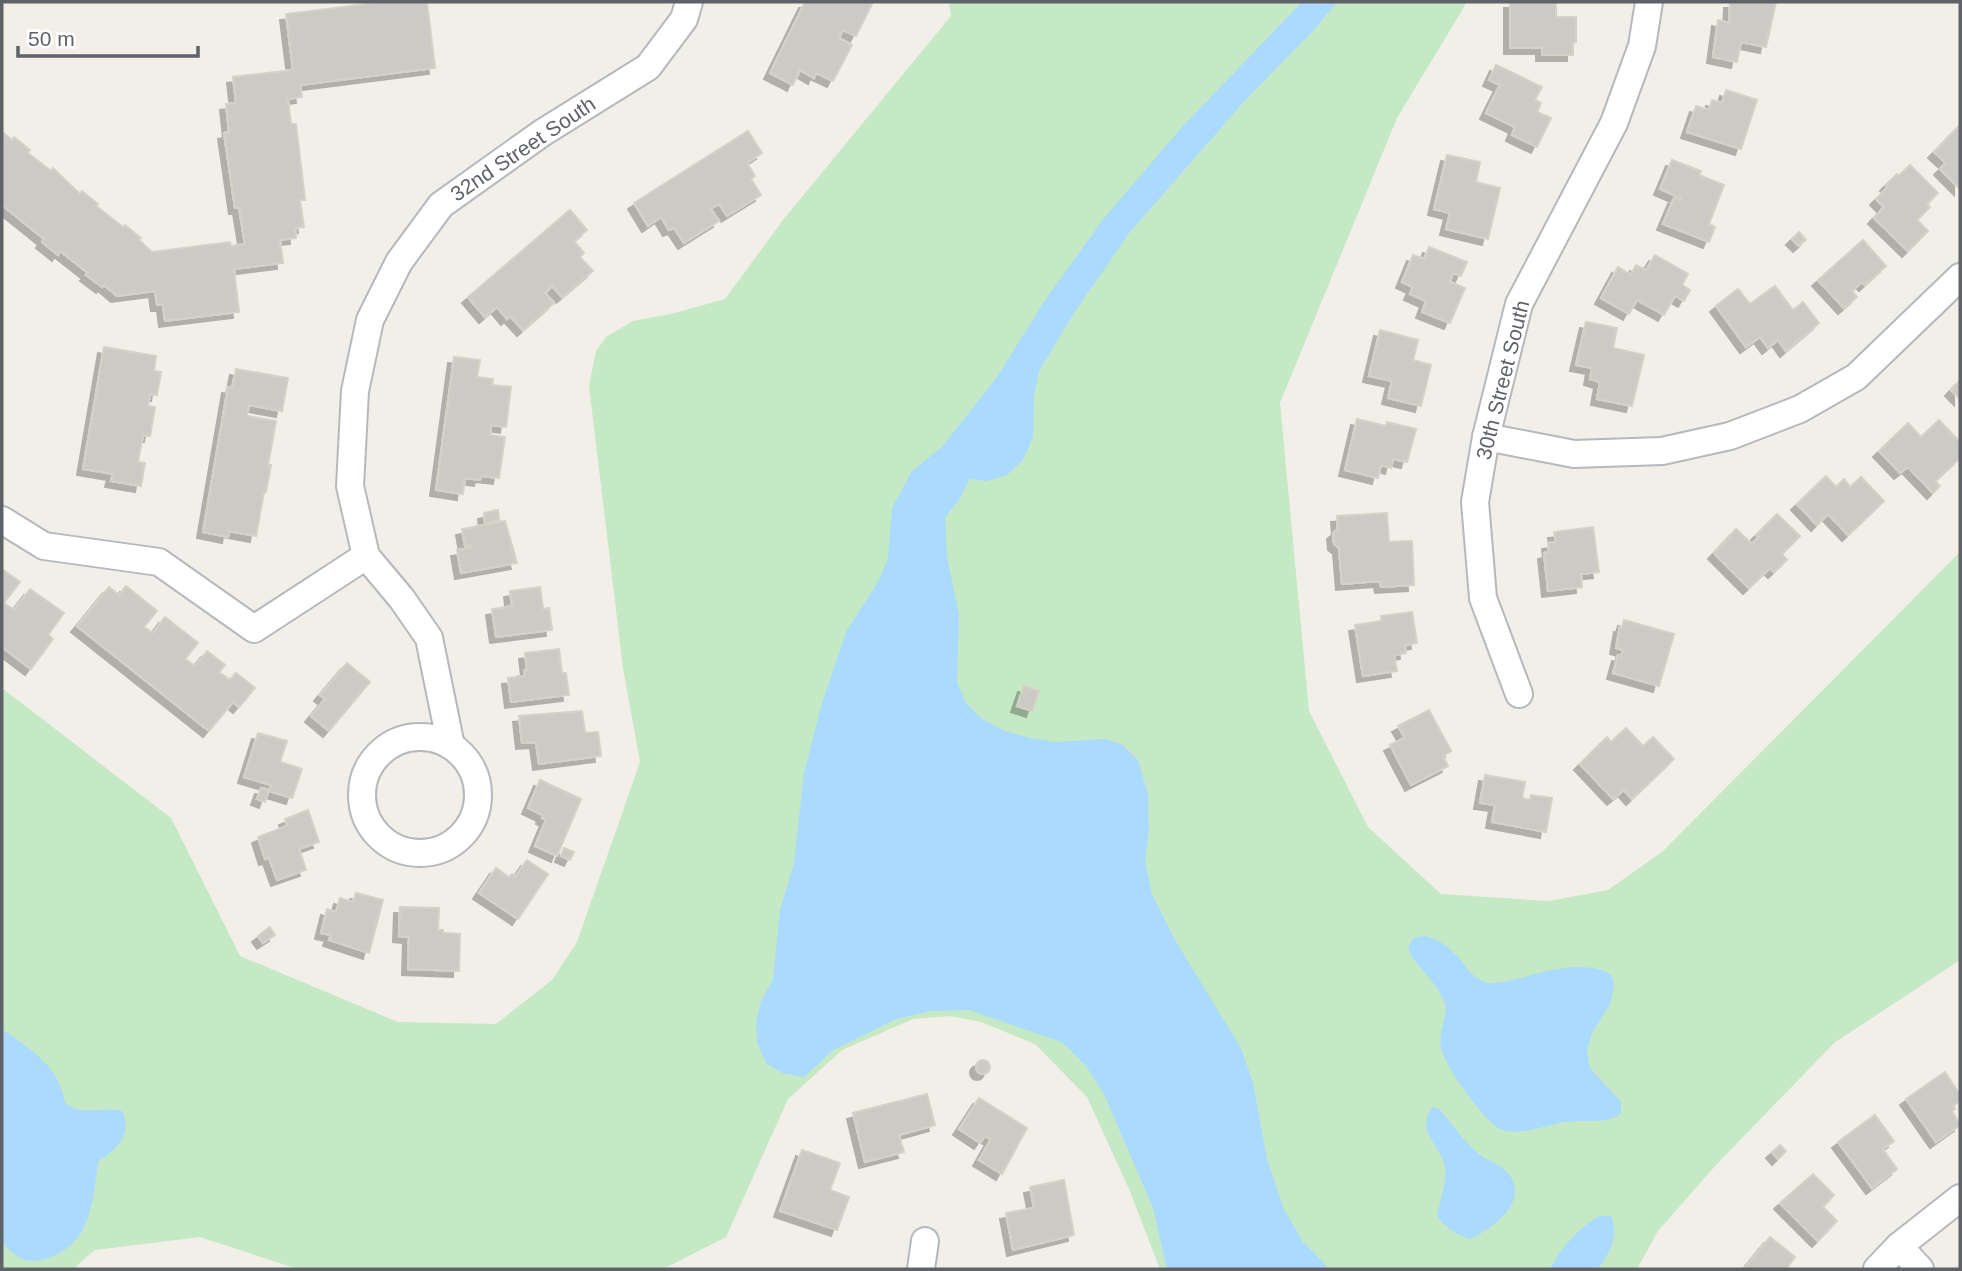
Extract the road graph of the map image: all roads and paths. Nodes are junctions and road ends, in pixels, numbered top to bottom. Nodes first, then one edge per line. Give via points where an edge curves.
1 (690, 2) edge
2 (1649, 2) edge
3 (1960, 277) edge
4 (1486, 437) junction
5 (2, 520) edge
6 (366, 556) junction
7 (1519, 694) dead end
8 (451, 746) junction
9 (1960, 1198) edge
10 (925, 1241) dead end
11 (1899, 1246) junction
12 (921, 1269) edge
13 (1877, 1269) edge
14 (1920, 1269) edge

1 - 6 street, 32nd Street South via 684,19 648,67 542,133 441,205 398,262 370,320 355,391 350,486
2 - 4 street, 30th Street South via 1642,46 1614,123 1519,304
3 - 4 street via 1856,377 1800,409 1730,436 1662,451 1574,454
4 - 7 street, 30th Street South via 1475,502 1483,598
5 - 6 street via 44,546 159,562 254,629
6 - 8 street, 32nd Street South via 429,638
8 - 8 street, 32nd Street South via 475,776 475,814 466,831 452,844 415,853 380,838 362,804 368,767 380,752 415,737 434,738
9 - 11 street
10 - 12 street
11 - 13 street
11 - 14 street

